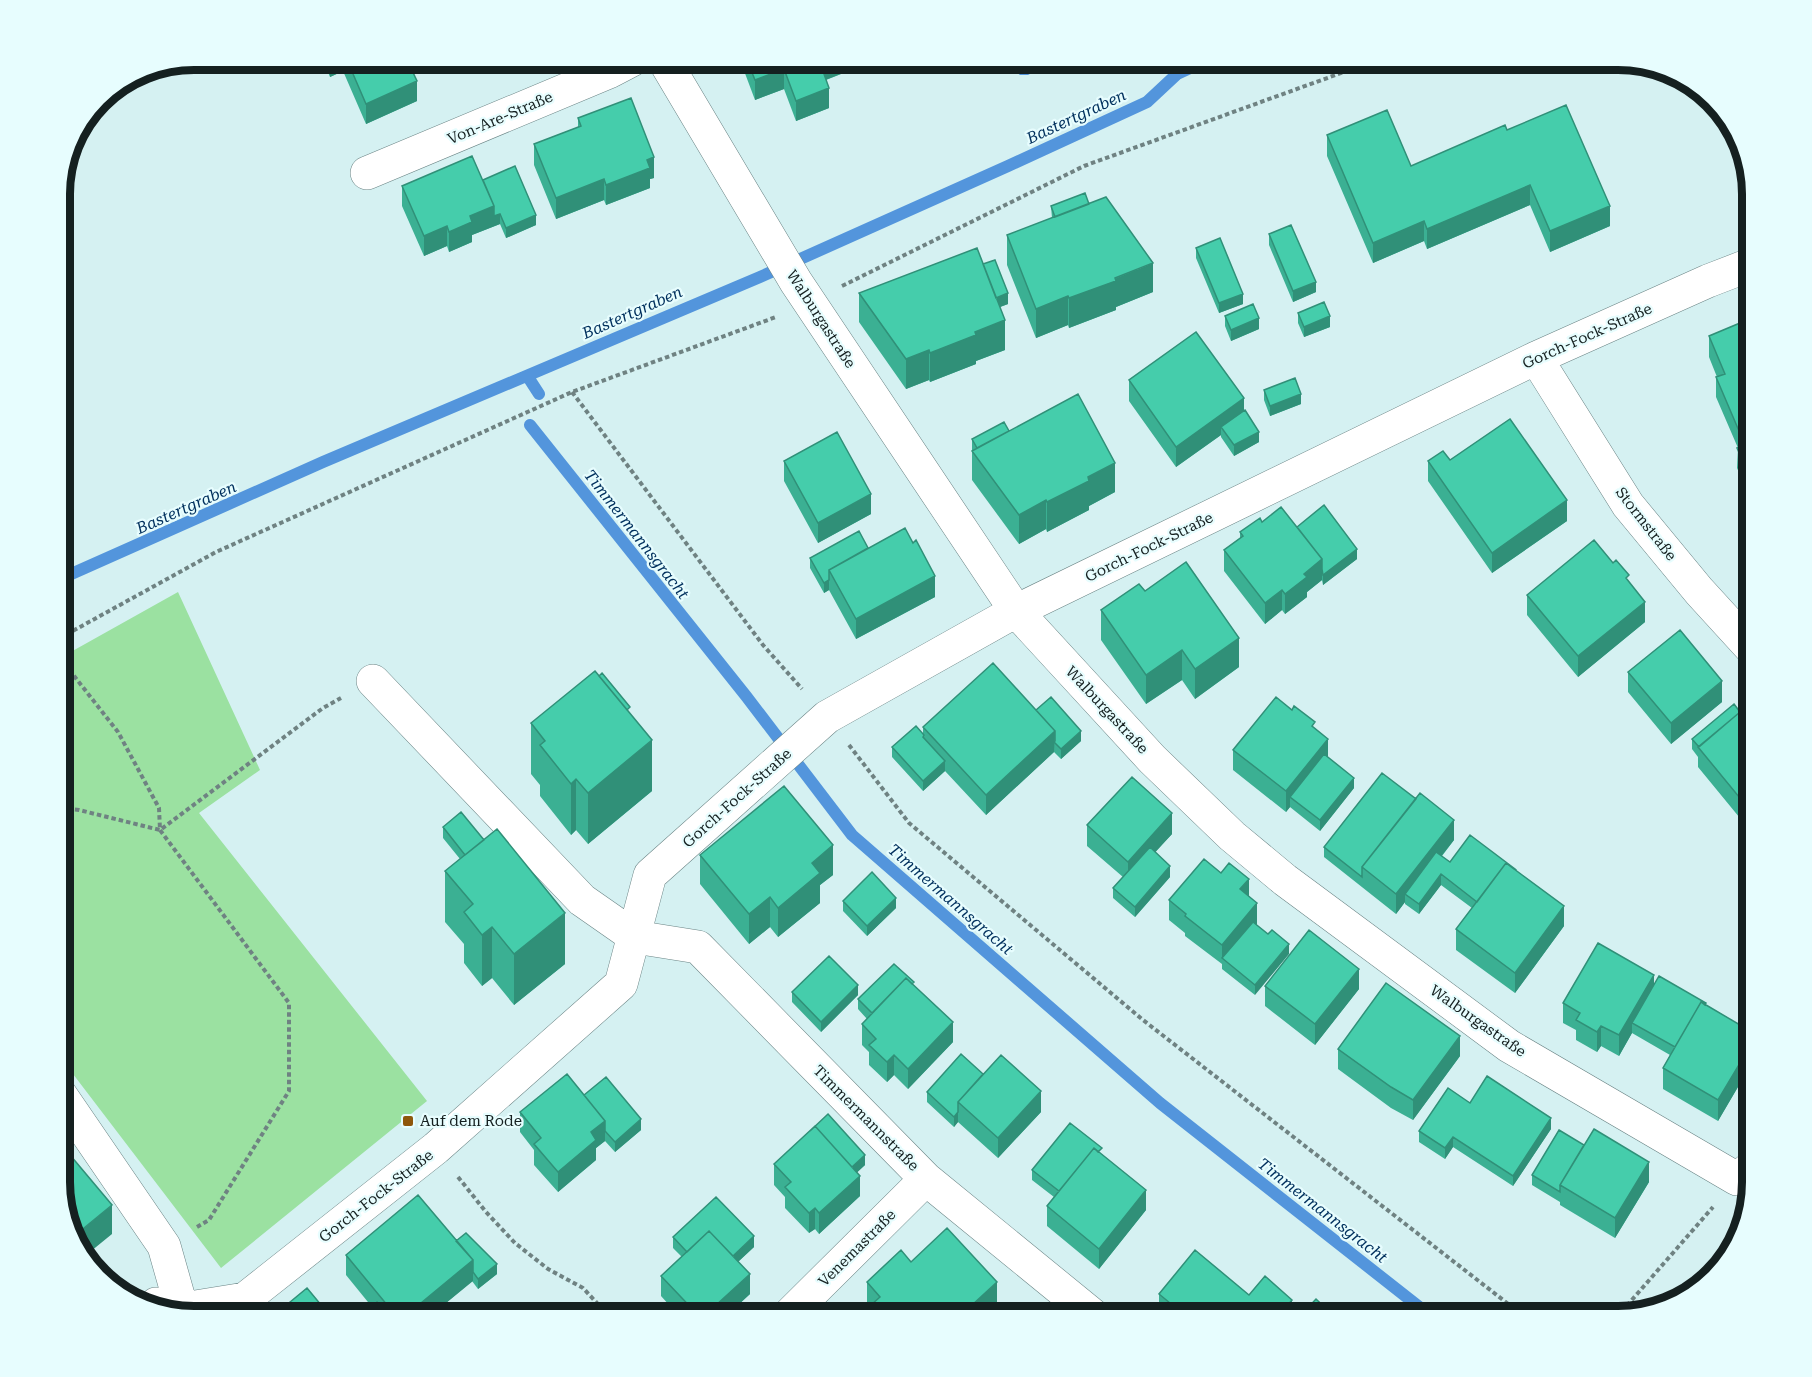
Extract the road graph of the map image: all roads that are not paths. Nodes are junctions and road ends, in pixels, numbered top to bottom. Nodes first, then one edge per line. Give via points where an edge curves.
1 (612, 71) edge
2 (670, 71) edge
3 (367, 173) dead end
4 (1742, 268) edge
5 (1536, 357) junction
6 (1016, 611) junction
7 (1742, 638) edge
8 (374, 681) road end
9 (635, 937) junction
10 (71, 1110) edge
11 (1742, 1172) edge
12 (926, 1179) junction
13 (173, 1304) edge
14 (195, 1306) edge
15 (798, 1306) edge
16 (1082, 1306) edge

1 - 3 street, Von-Are-Straße
2 - 6 street, Walburgastraße via 802,292
4 - 5 street, Gorch-Fock-Straße
5 - 6 street, Gorch-Fock-Straße
5 - 7 street, Stormstraße via 1628,505
6 - 9 street, Gorch-Fock-Straße via 806,736 650,875
6 - 11 street, Walburgastraße via 1152,759 1232,836 1285,880 1509,1046
8 - 9 street via 582,900
9 - 12 street, Timmermannstraße via 698,947
9 - 14 street, Gorch-Fock-Straße via 621,984 436,1148 244,1299
10 - 13 street, Gorch-Fock-Straße via 164,1246
12 - 15 street, Venemastraße
12 - 16 street, Timmermannstraße

